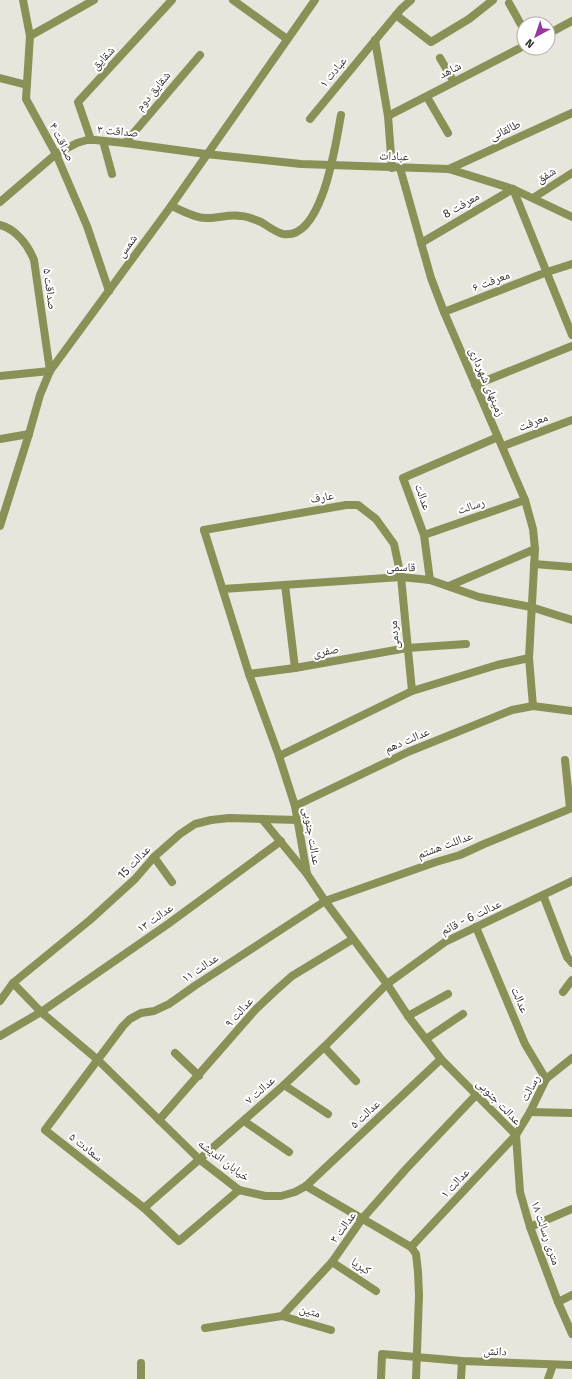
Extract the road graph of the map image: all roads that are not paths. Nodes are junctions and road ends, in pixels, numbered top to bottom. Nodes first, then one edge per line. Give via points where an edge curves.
1 (23, 0) edge
2 (94, 0) edge
3 (172, 0) edge
4 (233, 0) edge
5 (315, 0) edge
6 (411, 0) edge
7 (493, 0) edge
8 (509, 3) dead end
9 (396, 15) junction
10 (516, 16) edge
11 (572, 21) edge
12 (556, 30) edge
13 (30, 36) junction
14 (287, 39) junction
15 (375, 40) junction
16 (516, 50) edge
17 (200, 55) dead end
18 (440, 58) dead end
19 (0, 78) edge
20 (454, 82) junction
21 (27, 85) junction
22 (427, 97) junction
23 (572, 113) edge
24 (341, 115) dead end
25 (388, 116) junction
26 (310, 119) dead end
27 (448, 133) dead end
28 (91, 140) junction
29 (103, 141) junction
30 (125, 143) junction
31 (56, 154) junction
32 (206, 154) junction
33 (331, 165) junction
34 (396, 168) junction
35 (449, 169) junction
36 (572, 173) edge
37 (112, 174) dead end
38 (513, 189) junction
39 (533, 198) junction
40 (0, 202) edge
41 (171, 206) junction
42 (572, 218) edge
43 (0, 225) edge
44 (421, 243) junction
45 (572, 264) edge
46 (547, 272) junction
47 (109, 290) junction
48 (444, 312) junction
49 (572, 335) edge
50 (572, 346) edge
51 (50, 371) junction
52 (0, 376) edge
53 (476, 385) junction
54 (572, 420) edge
55 (29, 434) junction
56 (498, 438) junction
57 (0, 439) edge
58 (503, 446) junction
59 (525, 500) junction
60 (0, 526) edge
61 (204, 530) joint
62 (424, 535) junction
63 (535, 549) junction
64 (534, 564) junction
65 (572, 566) edge
66 (401, 577) junction
67 (430, 580) junction
68 (285, 585) junction
69 (449, 586) junction
70 (223, 589) junction
71 (531, 607) junction
72 (572, 620) edge
73 (466, 644) dead end
74 (407, 648) junction
75 (529, 658) junction
76 (295, 668) junction
77 (249, 674) junction
78 (412, 691) junction
79 (533, 706) junction
80 (572, 711) edge
81 (279, 756) junction
82 (565, 760) dead end
83 (295, 806) junction
84 (571, 808) edge
85 (262, 820) junction
86 (297, 820) junction
87 (281, 841) junction
88 (154, 857) junction
89 (307, 874) junction
90 (572, 881) edge
91 (172, 882) dead end
92 (543, 895) junction
93 (325, 901) junction
94 (476, 927) junction
95 (353, 939) junction
96 (572, 963) edge
97 (572, 980) edge
98 (12, 983) junction
99 (387, 984) junction
100 (563, 992) dead end
101 (448, 994) dead end
102 (0, 1001) edge
103 (42, 1012) junction
104 (463, 1014) dead end
105 (408, 1016) junction
106 (0, 1036) edge
107 (426, 1039) junction
108 (324, 1047) junction
109 (175, 1053) dead end
110 (572, 1058) edge
111 (441, 1059) junction
112 (98, 1060) junction
113 (199, 1076) junction
114 (546, 1079) junction
115 (356, 1081) dead end
116 (284, 1085) junction
117 (476, 1095) junction
118 (530, 1112) junction
119 (572, 1113) edge
120 (328, 1114) dead end
121 (159, 1120) junction
122 (244, 1120) junction
123 (516, 1135) junction
124 (289, 1152) dead end
125 (199, 1159) junction
126 (306, 1186) junction
127 (239, 1190) junction
128 (144, 1208) junction
129 (572, 1210) edge
130 (362, 1219) junction
131 (530, 1227) junction
132 (411, 1247) junction
133 (332, 1262) junction
134 (376, 1291) dead end
135 (572, 1295) edge
136 (558, 1302) junction
137 (282, 1316) junction
138 (205, 1328) dead end
139 (331, 1330) dead end
140 (572, 1334) edge
141 (416, 1358) junction
142 (462, 1361) junction
143 (140, 1364) dead end
144 (572, 1365) edge
145 (553, 1366) junction
146 (142, 1379) edge
147 (381, 1379) edge
148 (416, 1379) edge
149 (461, 1379) edge
150 (548, 1379) edge

1 - 13 street, صداقت ۴
2 - 13 street
3 - 28 street, شقایق via 78,102
4 - 14 street
5 - 14 street, شمس
6 - 9 street, عبادت ۱
7 - 9 street via 469,19 431,42
8 - 10 street
9 - 15 street, عبادت ۱
11 - 12 street
13 - 21 street, صداقت ۴
14 - 32 street, شمس
15 - 25 street
15 - 26 street, عبادت ۱
16 - 20 street, شاهد
17 - 30 street, شقایق دوم
18 - 20 street
19 - 21 street
20 - 22 street, شاهد
21 - 31 street, صداقت ۴ via 26,99
22 - 25 street, شاهد
22 - 27 street
23 - 35 street, طالقانی
24 - 33 street
25 - 34 street
28 - 29 street, صداقت ۳
28 - 31 street, صداقت ۳ via 77,143
29 - 30 street, صداقت ۳
29 - 37 street
30 - 32 street, صداقت ۳
31 - 40 street, صداقت ۳
31 - 47 street, صداقت ۴ via 87,226
32 - 33 street, عبادات
32 - 41 street, شمس
33 - 34 street, عبادات
33 - 41 street via 316,213 304,227 293,233 283,234 261,222 242,216 206,218
34 - 35 street, عبادات
34 - 44 street, زمینهای شهرداری
35 - 38 street, عبادات
36 - 39 street, شفق
38 - 39 street, عبادات
38 - 44 street, معرفت 8
38 - 46 street
39 - 42 street, عبادات
41 - 47 street, شمس
43 - 51 street, صداقت ۵ via 18,235 34,260
44 - 48 street, زمینهای شهرداری
45 - 46 street, معرفت ۶
46 - 48 street, معرفت ۶
46 - 49 street
47 - 51 street, شمس
48 - 53 street, زمینهای شهرداری
50 - 53 street
51 - 52 street
51 - 55 street, شمس
53 - 56 street, زمینهای شهرداری
54 - 58 street, معرفت
55 - 57 street
55 - 60 street, شمس
56 - 58 street, زمینهای شهرداری
56 - 62 street, عدالت via 403,478
58 - 59 street, زمینهای شهرداری
59 - 62 street, رسالت
59 - 63 street, زمینهای شهرداری via 533,529
61 - 66 street, عارف via 358,505 376,519 394,544
61 - 70 street, عدالت جنوبی
62 - 67 street, عدالت
63 - 64 street, زمینهای شهرداری
63 - 69 street
64 - 65 street
64 - 71 street, زمینهای شهرداری
66 - 67 street, قاسمی
66 - 68 street, قاسمی
66 - 74 street, مردمی
67 - 69 street, قاسمی
68 - 70 street, قاسمی
68 - 76 street
69 - 71 street, قاسمی via 479,597
70 - 77 street, عدالت جنوبی
71 - 72 street, قاسمی
71 - 75 street, زمینهای شهرداری
73 - 74 street, صفری
74 - 76 street, صفری
74 - 78 street, مردمی
75 - 78 street
75 - 79 street, زمینهای شهرداری
76 - 77 street, صفری
77 - 81 street, عدالت جنوبی
78 - 81 street
79 - 80 street, عدالت دهم
79 - 83 street, عدالت دهم via 512,710 408,752
81 - 83 street, عدالت جنوبی
82 - 84 street
83 - 86 street, عدالت جنوبی
84 - 93 street, عداللت هشتم via 460,855
85 - 86 street, عدالت 15
85 - 87 street
85 - 88 street, عدالت 15 via 229,818 195,824
86 - 89 street, عدالت جنوبی
87 - 89 street
87 - 103 street, عدالت ۱۳
88 - 91 street
88 - 98 street, عدالت 15 via 135,879 90,920
89 - 93 street, عدالت جنوبی
90 - 92 street, عدالت 6 - قائم
92 - 94 street, عدالت 6 - قائم
92 - 96 street via 567,957
93 - 95 street, عدالت جنوبی
93 - 112 street, عدالت ۱۱ via 169,1004 130,1019
94 - 99 street, عدالت 6 - قائم via 445,942
94 - 114 street, عدالت via 526,1044
95 - 99 street, عدالت جنوبی
95 - 113 street, عدالت ۹ via 282,984 256,1009
97 - 100 street
98 - 102 street, عدالت 15
98 - 103 street, خیابان اندیشه
99 - 105 street, عدالت جنوبی
99 - 108 street, عدالت ۷
101 - 105 street
103 - 106 street, عدالت ۱۳
103 - 112 street, خیابان اندیشه
104 - 107 street
105 - 107 street, عدالت جنوبی
107 - 111 street, عدالت جنوبی
108 - 115 street
108 - 116 street, عدالت ۷
109 - 113 street
110 - 114 street, رسالت
111 - 117 street, عدالت جنوبی
111 - 126 street, عدالت ۵
112 - 121 street, خیابان اندیشه
112 - 128 street, سعادت ۵ via 45,1130
113 - 121 street, عدالت ۹
114 - 118 street, رسالت
116 - 120 street
116 - 122 street, عدالت ۷
117 - 123 street, عدالت جنوبی
117 - 130 street, عدالت ۳
118 - 119 street
118 - 123 street, رسالت
121 - 125 street, خیابان اندیشه
122 - 124 street
122 - 125 street, عدالت ۷
123 - 131 street, ۱۸ متری رسالت via 520,1192
123 - 132 street, عدالت ۱
125 - 127 street, خیابان اندیشه
125 - 128 street, عدالت ۷
126 - 127 street, خیابان اندیشه via 281,1196 265,1196
126 - 130 street
127 - 128 street, سعادت ۵ via 179,1241
129 - 131 street
130 - 132 street
130 - 133 street, عدالت ۳
131 - 136 street, ۱۸ متری رسالت
132 - 141 street via 416,1254 418,1272
133 - 134 street, کبریا
133 - 137 street, عدالت ۳
135 - 136 street
136 - 140 street, ۱۸ متری رسالت
137 - 138 street
137 - 139 street, متین
141 - 142 street, دانش
141 - 147 street, دانش via 382,1354
141 - 148 street
142 - 145 street, دانش
142 - 149 street
143 - 146 street
144 - 145 street, دانش
145 - 150 street

